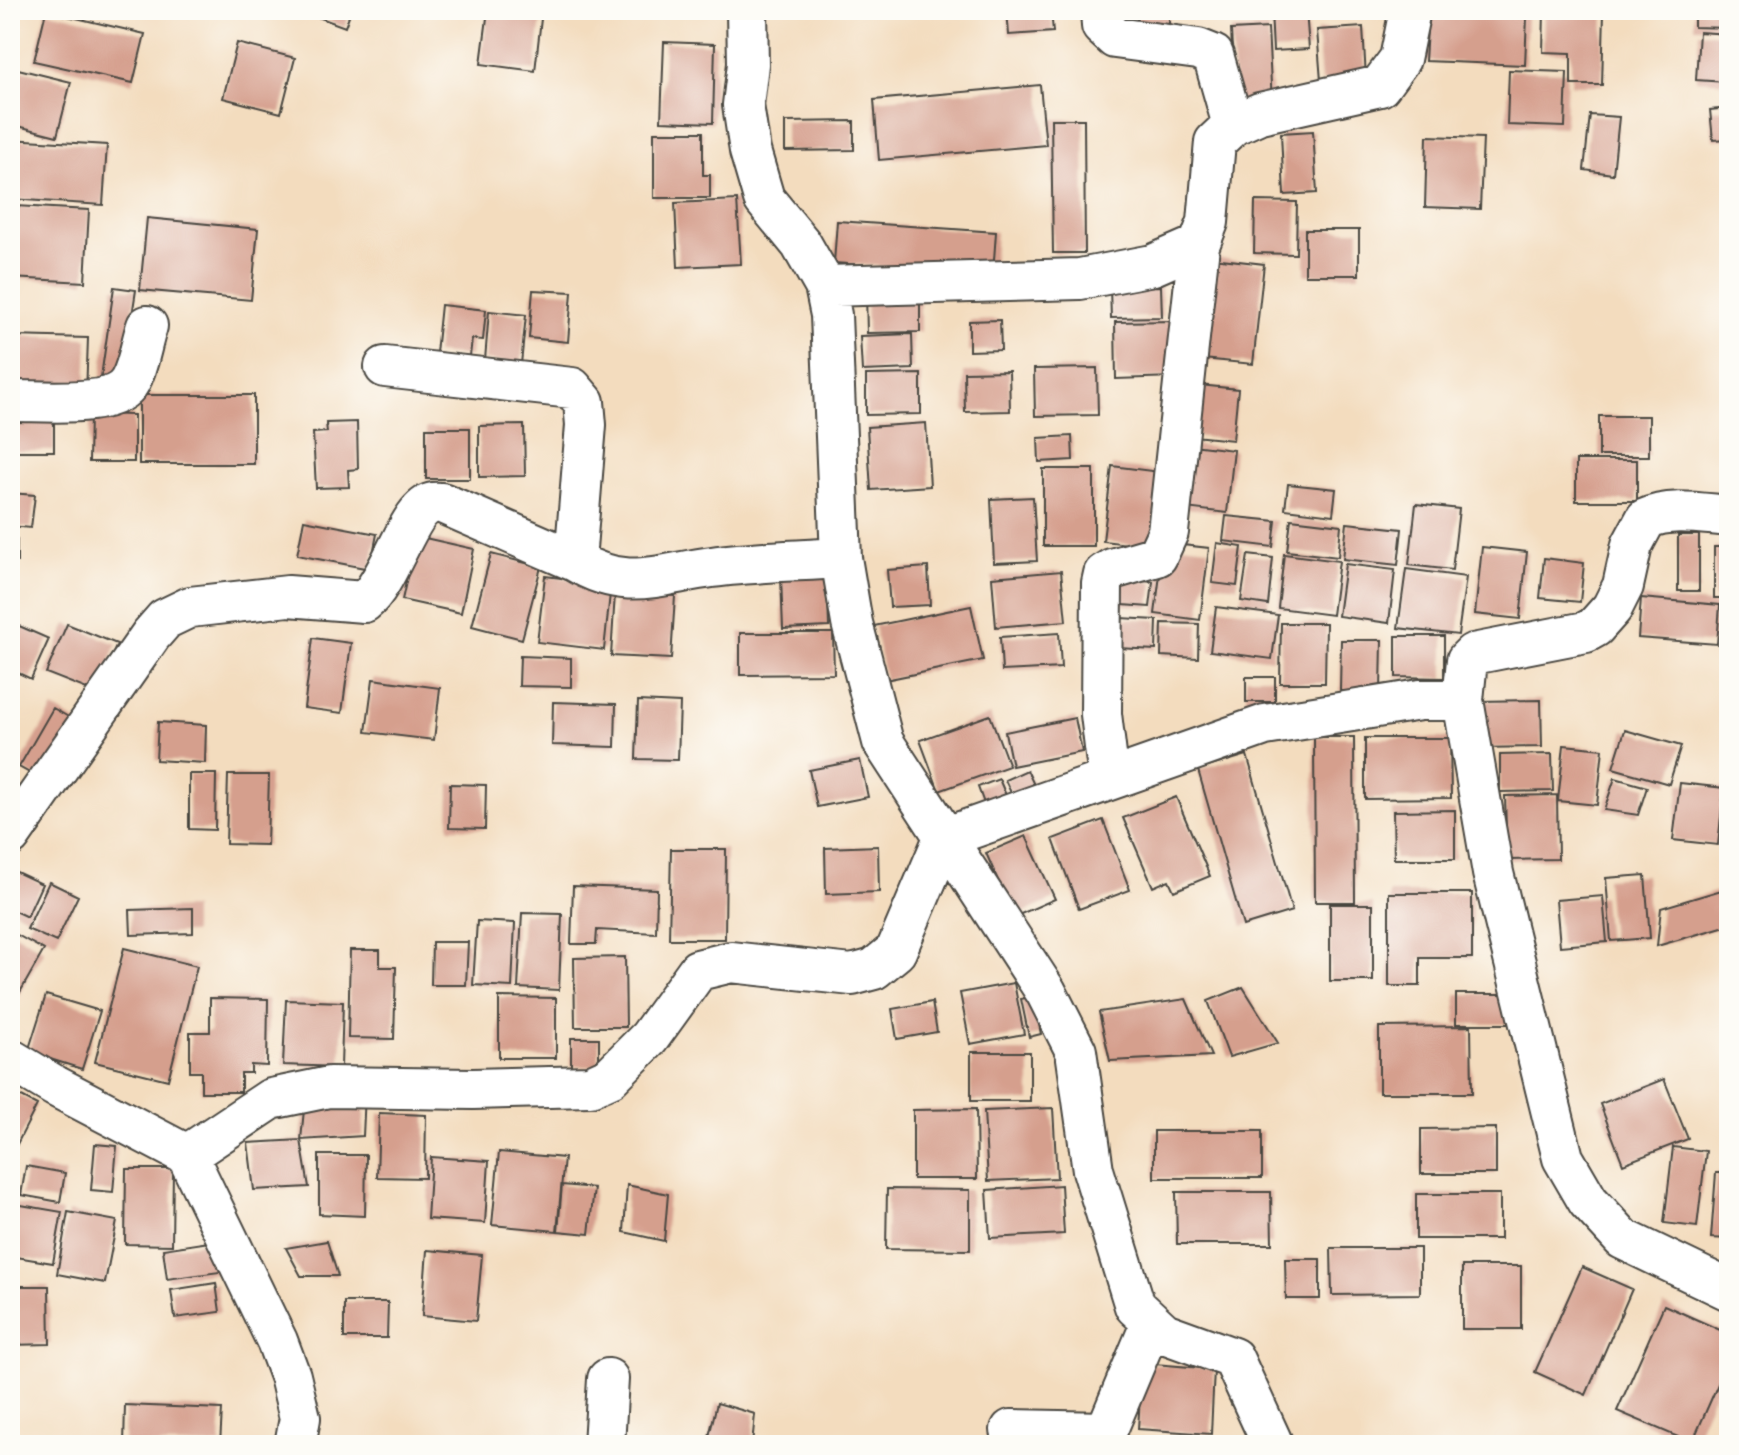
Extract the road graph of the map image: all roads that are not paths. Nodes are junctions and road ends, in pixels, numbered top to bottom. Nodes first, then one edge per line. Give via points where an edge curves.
1 (747, 10) edge
2 (1101, 10) edge
3 (1410, 10) edge
4 (1233, 125) junction
5 (1199, 245) junction
6 (825, 286) junction
7 (147, 326) dead end
8 (385, 367) dead end
9 (10, 401) edge
10 (1729, 516) edge
11 (841, 558) junction
12 (575, 561) junction
13 (1463, 700) junction
14 (1109, 780) junction
15 (10, 836) edge
16 (944, 838) junction
17 (10, 1059) edge
18 (187, 1155) junction
19 (1729, 1290) edge
20 (1152, 1322) junction
21 (608, 1379) dead end
22 (1011, 1430) dead end
23 (1065, 1438) edge
24 (295, 1445) edge
25 (604, 1445) edge
26 (1273, 1445) edge

1 - 6 street via 743,105 750,151 764,199 801,244
2 - 4 street via 1102,26 1115,38 1213,55
3 - 4 street via 1400,59 1380,86 1260,113
4 - 5 street via 1215,142 1208,222
5 - 6 street via 1153,265 1080,279
5 - 14 street via 1168,532 1157,556 1112,569 1102,583 1101,714
6 - 11 street via 832,330
7 - 9 street via 130,382 118,394 101,400
8 - 12 street via 572,388 584,402 586,425
10 - 13 street via 1684,512 1646,519 1632,545 1623,586 1602,621 1586,632 1473,654 1467,660
11 - 12 street via 711,567 645,580 615,577
11 - 16 street via 883,742
12 - 15 street via 442,503 431,503 413,521 375,594 364,602 288,596 190,607 165,619
13 - 14 street via 1420,700 1265,725
13 - 19 street via 1493,873 1563,1158 1588,1201 1623,1239
14 - 16 street
16 - 18 street via 896,951 874,969 852,975 731,962 698,970 649,1038 610,1077 590,1086 329,1087 271,1099
16 - 20 street via 1046,992 1076,1051 1093,1170 1135,1306
17 - 18 street
18 - 24 street via 277,1341 300,1418
20 - 23 street via 1106,1432
20 - 26 street via 1164,1333 1233,1358
21 - 25 street
22 - 23 street

